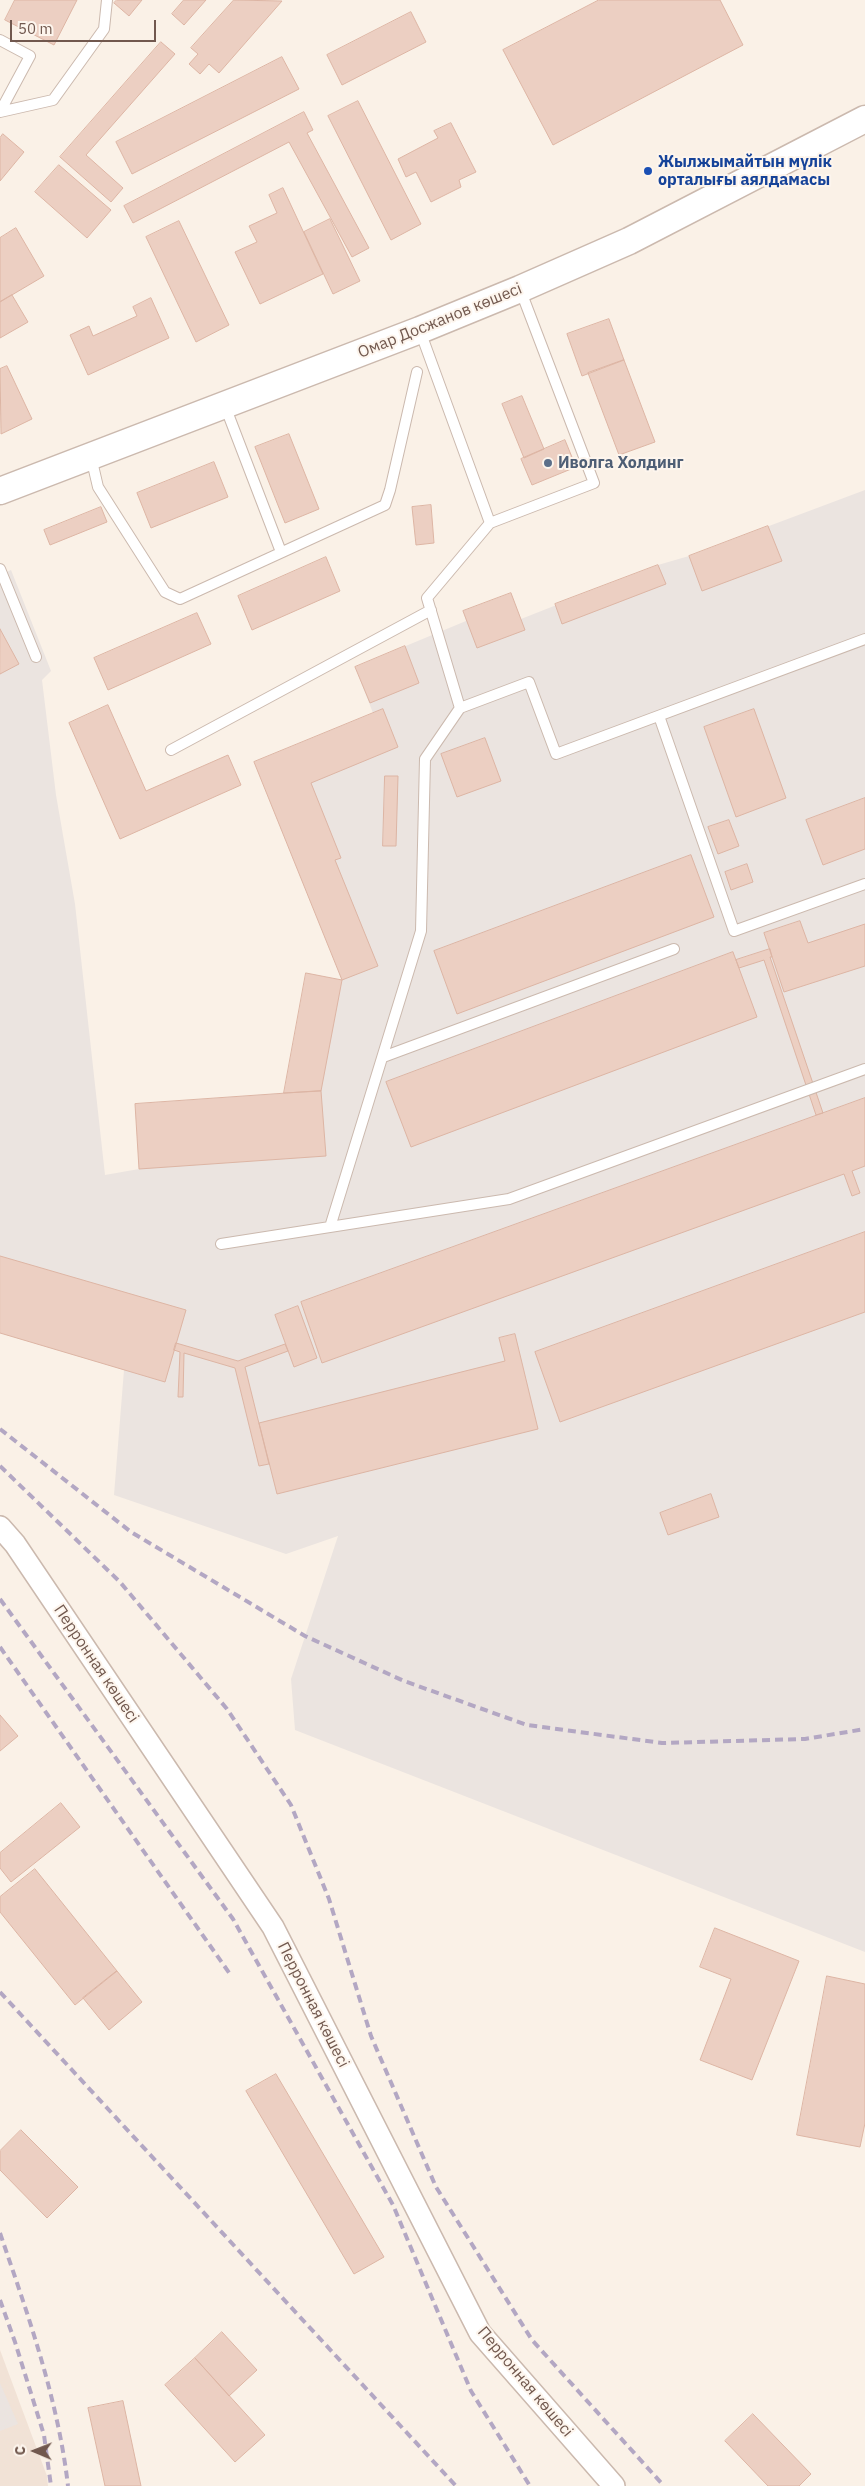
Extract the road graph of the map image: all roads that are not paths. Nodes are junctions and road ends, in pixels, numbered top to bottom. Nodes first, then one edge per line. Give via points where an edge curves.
1 (106, 0) edge
2 (0, 40) edge
3 (0, 111) edge
4 (865, 119) edge
5 (520, 289) junction
6 (420, 330) junction
7 (417, 372) dead end
8 (225, 405) junction
9 (91, 456) junction
10 (0, 491) edge
11 (490, 523) junction
12 (281, 552) junction
13 (0, 569) edge
14 (431, 610) junction
15 (865, 639) edge
16 (36, 658) dead end
17 (460, 708) junction
18 (659, 716) junction
19 (170, 750) dead end
20 (865, 884) edge
21 (674, 948) dead end
22 (382, 1057) junction
23 (865, 1069) edge
24 (330, 1227) junction
25 (221, 1244) dead end
26 (0, 1527) edge
27 (614, 2486) edge

1 - 3 lane via 104,29 53,100
2 - 3 lane via 30,56
4 - 5 street, Омар Досжанов көшесі via 629,241
5 - 6 street, Омар Досжанов көшесі
5 - 11 lane via 594,483
6 - 8 street, Омар Досжанов көшесі
6 - 11 lane
7 - 12 lane via 385,505
8 - 9 street, Омар Досжанов көшесі
8 - 12 lane
9 - 10 street, Омар Досжанов көшесі
9 - 12 lane via 98,487 166,592 180,599
11 - 14 lane via 427,598
13 - 16 lane
14 - 17 lane
14 - 19 lane
15 - 18 lane
17 - 18 lane via 529,682 556,754
17 - 22 lane via 425,759 421,931
18 - 20 lane via 734,931
21 - 22 lane
22 - 24 lane
23 - 24 lane via 509,1199
24 - 25 lane
26 - 27 street, Перронная көшесі via 15,1544 273,1927 480,2333

